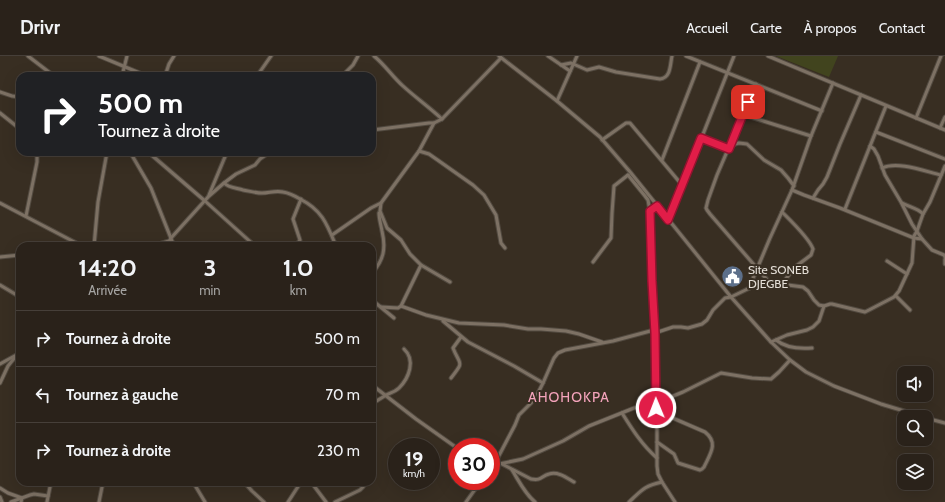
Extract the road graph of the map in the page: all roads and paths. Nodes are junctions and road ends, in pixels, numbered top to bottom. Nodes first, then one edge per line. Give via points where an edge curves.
1 (28, 56) edge
2 (100, 56) edge
3 (127, 56) edge
4 (174, 56) edge
5 (271, 56) edge
6 (358, 56) edge
7 (374, 56) edge
8 (548, 56) edge
9 (577, 56) edge
10 (672, 56) edge
11 (686, 56) edge
12 (734, 56) edge
13 (768, 56) edge
14 (941, 56) edge
15 (500, 57) edge
16 (700, 62) junction
17 (573, 64) junction
18 (560, 65) junction
19 (124, 67) junction
20 (570, 71) junction
21 (49, 72) edge
22 (123, 72) edge
23 (137, 72) edge
24 (166, 72) edge
25 (260, 72) edge
26 (346, 72) edge
27 (727, 73) junction
28 (832, 83) junction
29 (756, 84) junction
30 (0, 92) edge
31 (861, 95) junction
32 (16, 96) edge
33 (557, 101) junction
34 (886, 106) junction
35 (822, 111) junction
36 (0, 113) edge
37 (744, 114) junction
38 (945, 117) edge
39 (916, 118) junction
40 (442, 119) junction
41 (434, 123) junction
42 (16, 126) edge
43 (940, 128) junction
44 (376, 130) edge
45 (945, 130) edge
46 (876, 132) junction
47 (811, 136) junction
48 (701, 138) junction
49 (602, 140) junction
50 (870, 146) junction
51 (729, 149) junction
52 (419, 152) junction
53 (37, 156) edge
54 (106, 156) edge
55 (132, 156) edge
56 (153, 156) edge
57 (225, 156) edge
58 (264, 156) edge
59 (945, 159) edge
60 (662, 160) junction
61 (945, 166) edge
62 (882, 168) junction
63 (629, 174) junction
64 (941, 175) junction
65 (224, 183) junction
66 (682, 185) junction
67 (794, 186) junction
68 (792, 190) junction
69 (209, 196) junction
70 (813, 198) junction
71 (301, 199) junction
72 (205, 201) junction
73 (901, 202) junction
74 (0, 203) edge
75 (381, 203) junction
76 (657, 206) junction
77 (845, 210) junction
78 (380, 211) junction
79 (650, 211) junction
80 (782, 212) junction
81 (923, 214) junction
82 (26, 216) junction
83 (668, 220) junction
84 (917, 231) junction
85 (332, 235) junction
86 (914, 238) junction
87 (922, 239) junction
88 (170, 240) junction
89 (75, 242) edge
90 (94, 242) edge
91 (164, 242) edge
92 (251, 242) edge
93 (299, 242) edge
94 (335, 242) edge
95 (505, 248) dead end
96 (16, 255) edge
97 (945, 256) edge
98 (0, 257) edge
99 (887, 261) dead end
100 (593, 262) dead end
101 (945, 264) edge
102 (422, 265) junction
103 (376, 268) edge
104 (757, 268) junction
105 (907, 274) junction
106 (450, 282) dead end
107 (769, 282) junction
108 (782, 284) junction
109 (0, 285) edge
110 (749, 288) junction
111 (16, 295) edge
112 (896, 296) junction
113 (731, 297) junction
114 (376, 304) edge
115 (400, 306) junction
116 (824, 306) junction
117 (381, 307) junction
118 (910, 310) dead end
119 (394, 318) dead end
120 (442, 319) junction
121 (654, 331) junction
122 (461, 337) junction
123 (776, 340) junction
124 (771, 342) junction
125 (603, 343) junction
126 (812, 348) dead end
127 (404, 349) dead end
128 (16, 356) joint
129 (790, 360) junction
130 (0, 364) edge
131 (451, 378) dead end
132 (0, 383) edge
133 (543, 383) junction
134 (376, 388) edge
135 (385, 396) junction
136 (376, 401) edge
137 (656, 403) junction
138 (656, 408) junction
139 (902, 410) edge
140 (622, 413) junction
141 (933, 419) edge
142 (945, 423) edge
143 (448, 442) edge
144 (657, 442) junction
145 (500, 453) edge
146 (657, 458) junction
147 (502, 464) joint
148 (511, 468) junction
149 (574, 482) dead end
150 (662, 482) junction
151 (50, 486) edge
152 (102, 486) edge
153 (195, 486) edge
154 (248, 486) edge
155 (298, 486) edge
156 (314, 486) edge
157 (364, 486) edge
158 (0, 488) edge
159 (475, 490) edge
160 (48, 496) junction
161 (0, 497) edge
162 (22, 498) junction
163 (2, 502) edge
164 (11, 502) edge
165 (21, 502) edge
166 (47, 502) edge
167 (99, 502) edge
168 (205, 502) edge
169 (264, 502) edge
170 (288, 502) edge
171 (325, 502) edge
172 (335, 502) edge
173 (466, 502) edge
174 (535, 502) edge
175 (629, 502) edge
176 (675, 502) edge

1 - 21 street
2 - 19 street
3 - 19 street
4 - 24 street
5 - 25 street
6 - 26 street
7 - 40 street
8 - 18 street
9 - 17 street
10 - 17 street via 669,72 664,79 599,67 588,70
11 - 16 street
12 - 27 street
13 - 28 street
14 - 39 street
15 - 33 street
15 - 40 street
16 - 27 street
16 - 60 street
17 - 18 street
17 - 20 street
18 - 20 street
19 - 22 street
19 - 23 street
20 - 33 street
27 - 29 street
27 - 48 street
28 - 31 street
28 - 35 street
29 - 35 street
29 - 37 street
30 - 32 street
31 - 34 street
31 - 70 street via 824,184
33 - 49 street
34 - 39 street
34 - 46 street
35 - 47 street
36 - 42 street
37 - 47 street
37 - 51 street
38 - 43 street
39 - 43 street
40 - 41 street
41 - 44 street
41 - 52 street
43 - 45 street
46 - 50 street
46 - 59 street
47 - 67 street
48 - 51 street
48 - 66 street
49 - 60 street via 628,122
49 - 63 street
50 - 62 street via 878,156
50 - 77 street
51 - 67 street via 735,144 747,144 764,160 781,170
51 - 104 street via 706,208
52 - 75 street
52 - 95 street via 439,161 484,195 496,215 501,243
53 - 82 street
54 - 90 street
55 - 88 street via 151,188
56 - 72 street
57 - 69 street
58 - 65 street via 255,165
60 - 66 street
61 - 64 street
62 - 64 street via 892,165
62 - 73 street via 884,176
63 - 76 street
63 - 79 street via 648,200
63 - 100 street via 614,186 611,238
64 - 81 street
65 - 69 street
65 - 71 street via 230,187 257,192 284,192
66 - 83 street
67 - 68 street
68 - 70 street
68 - 80 street
69 - 72 street
70 - 77 street
71 - 85 street via 319,212
71 - 93 street via 293,219
72 - 88 street
72 - 92 street
73 - 81 street
73 - 84 street
74 - 82 street
75 - 78 street
75 - 85 street
76 - 79 street
76 - 83 street
77 - 86 street
78 - 102 street via 387,228
78 - 103 street via 384,248
79 - 121 street
80 - 104 street
80 - 108 street via 813,249 811,255 795,267
81 - 84 street
82 - 89 street
83 - 113 street
84 - 86 street
84 - 87 street
85 - 94 street
86 - 87 street
86 - 105 street via 912,263
87 - 97 street via 932,250
88 - 91 street
96 - 98 street
97 - 101 street
99 - 105 street
102 - 106 street
102 - 115 street
104 - 107 street
104 - 110 street
105 - 112 street
107 - 108 street
107 - 110 street via 760,282
108 - 116 street via 803,287 816,303
109 - 111 street
110 - 113 street
112 - 116 street via 866,312 830,304
112 - 118 street
113 - 121 street via 726,297 719,303 702,324
113 - 124 street
114 - 117 street
115 - 117 street
115 - 120 street
116 - 123 street via 819,321 813,326
117 - 119 street
120 - 122 street
120 - 125 street via 459,323 566,330
121 - 125 street
121 - 137 street
122 - 131 street via 453,348 460,367
122 - 133 street
123 - 124 street
123 - 126 street via 793,347
124 - 129 street
125 - 133 street via 558,353
127 - 135 street via 410,358 409,372 398,389
128 - 130 street
128 - 132 street
129 - 137 street via 771,379 721,373
129 - 139 street via 806,372 834,386
133 - 145 street via 531,403 519,415
134 - 135 street
135 - 136 street
135 - 143 street
137 - 138 street
137 - 140 street
138 - 144 street
138 - 144 street via 705,432 713,444 704,467 700,470 678,463 674,454
140 - 146 street via 642,442
140 - 147 street via 589,426 524,459
141 - 142 street
144 - 146 street
146 - 150 street via 658,474
147 - 148 street
148 - 149 street via 535,480 550,473
148 - 174 street via 523,489
150 - 175 street via 646,486
150 - 176 street
151 - 160 street
152 - 167 street
153 - 168 street
154 - 169 street
155 - 170 street
156 - 171 street
157 - 172 street
158 - 162 street
159 - 173 street
160 - 162 street via 34,494
160 - 166 street
161 - 163 street
162 - 164 street
162 - 165 street

